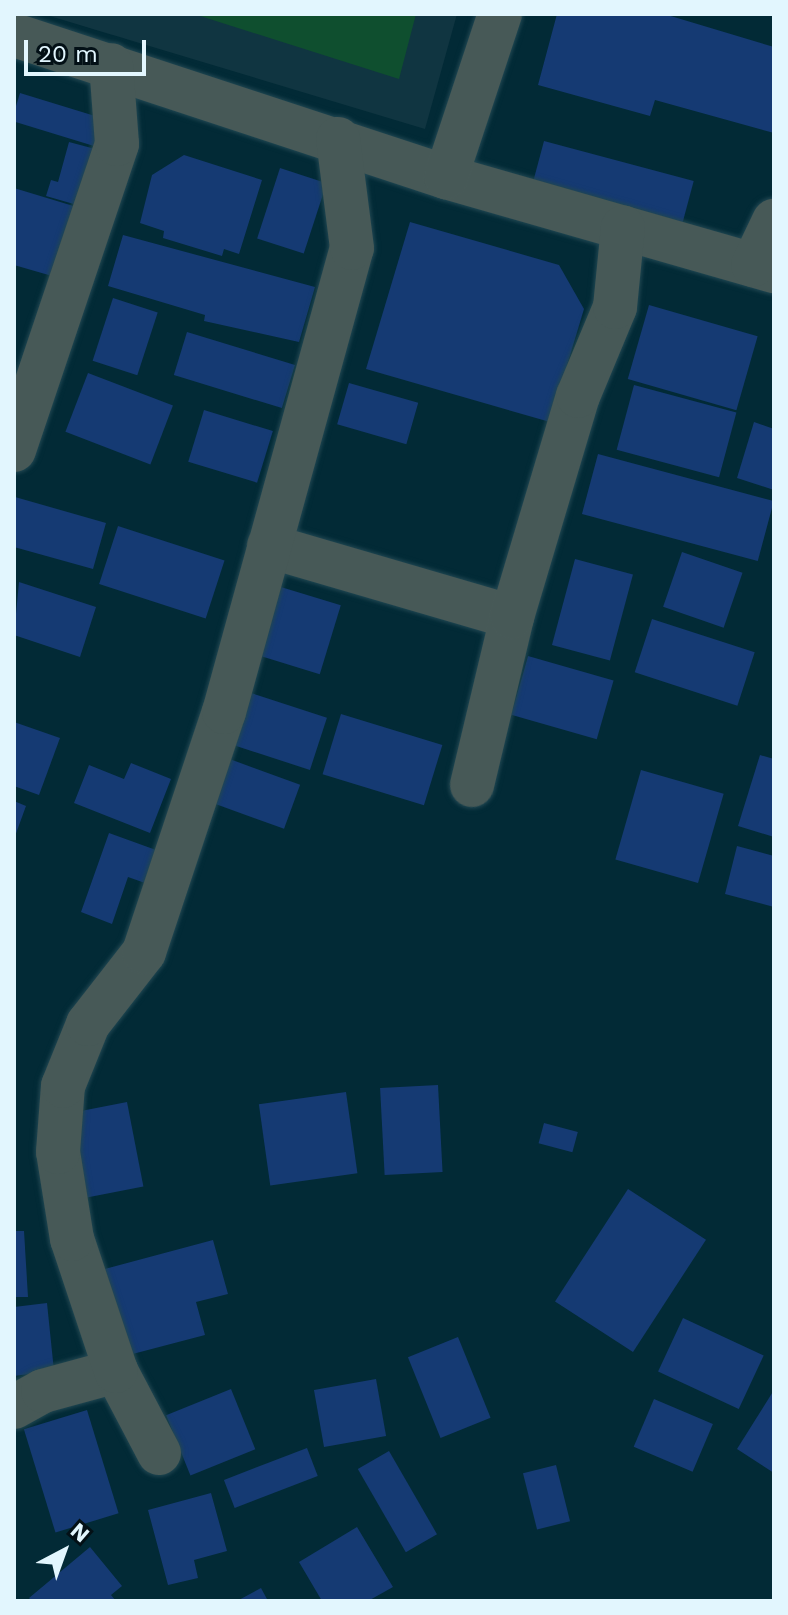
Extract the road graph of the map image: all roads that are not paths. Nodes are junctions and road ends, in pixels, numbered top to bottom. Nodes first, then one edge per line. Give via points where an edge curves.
1 (500, 14) edge
2 (14, 35) edge
3 (111, 65) junction
4 (338, 139) junction
5 (446, 177) junction
6 (774, 221) edge
7 (623, 227) junction
8 (763, 268) edge
9 (14, 450) edge
10 (269, 546) junction
11 (512, 617) junction
12 (472, 785) dead end
13 (116, 1371) junction
14 (14, 1407) edge
15 (159, 1453) dead end

1 - 5 street
2 - 3 street
3 - 4 street
3 - 9 street via 117,144
4 - 5 street
4 - 10 street via 352,248
5 - 7 street
6 - 8 street
7 - 8 street
7 - 11 street via 615,307 578,396
10 - 11 street
10 - 13 street via 172,880 144,952 88,1024 63,1086 58,1152 72,1239
11 - 12 street
13 - 14 street via 43,1391
13 - 15 street

